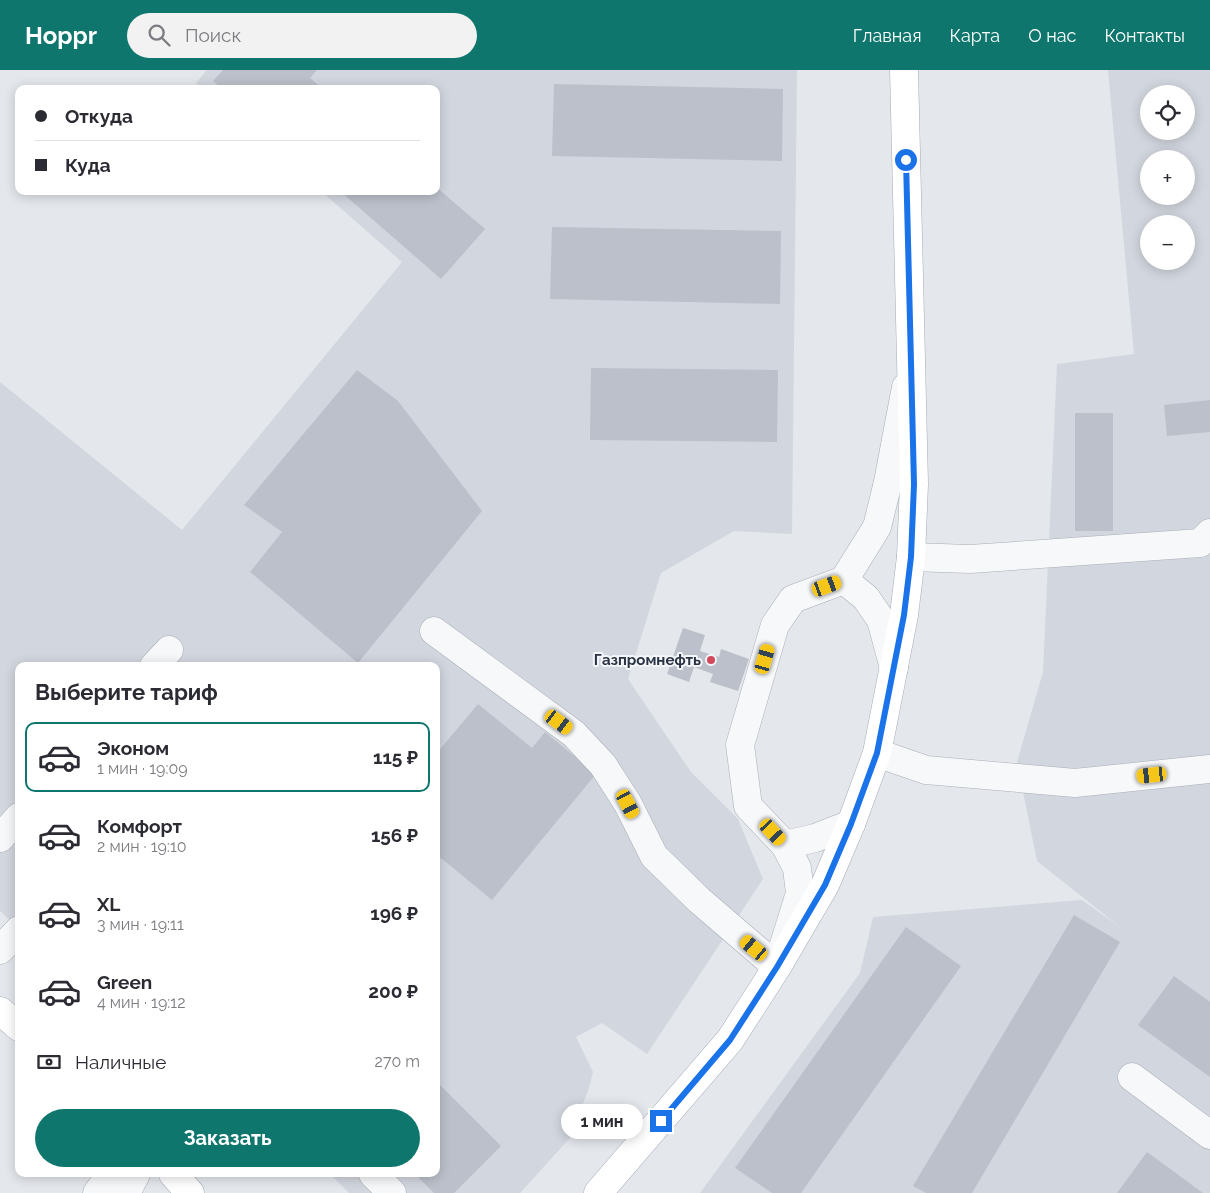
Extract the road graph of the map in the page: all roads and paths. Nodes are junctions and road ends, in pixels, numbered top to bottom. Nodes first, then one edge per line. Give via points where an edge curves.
1 (904, 70) edge
2 (910, 366) junction
3 (1210, 533) edge
4 (911, 557) junction
5 (844, 580) junction
6 (434, 631) dead end
7 (894, 668) junction
8 (877, 753) junction
9 (1210, 770) edge
10 (15, 821) edge
11 (851, 824) junction
12 (0, 838) edge
13 (785, 845) junction
14 (15, 934) edge
15 (0, 950) edge
16 (777, 967) junction
17 (0, 1011) edge
18 (15, 1024) edge
19 (1132, 1077) dead end
20 (1210, 1135) edge
21 (110, 1177) edge
22 (134, 1177) edge
23 (176, 1177) edge
24 (376, 1177) edge
25 (97, 1193) edge
26 (126, 1193) edge
27 (190, 1193) edge
28 (392, 1193) edge
29 (598, 1193) edge

1 - 2 main road
2 - 4 main road via 914,484
2 - 5 lane via 877,527
3 - 4 lane via 1200,543 970,559
4 - 7 main road
5 - 7 lane via 866,598 881,620
5 - 13 lane via 793,599 775,625 740,745 748,806
6 - 16 lane via 574,734 603,765 628,804 654,856
7 - 8 main road
8 - 9 lane via 926,770 1075,783
8 - 11 main road
10 - 12 lane
11 - 13 lane
11 - 16 main road via 825,885
13 - 16 lane via 797,868 800,893
14 - 15 lane
16 - 29 main road via 730,1040
17 - 18 main road
19 - 20 lane
21 - 25 lane
22 - 26 lane
23 - 27 main road
24 - 28 lane

